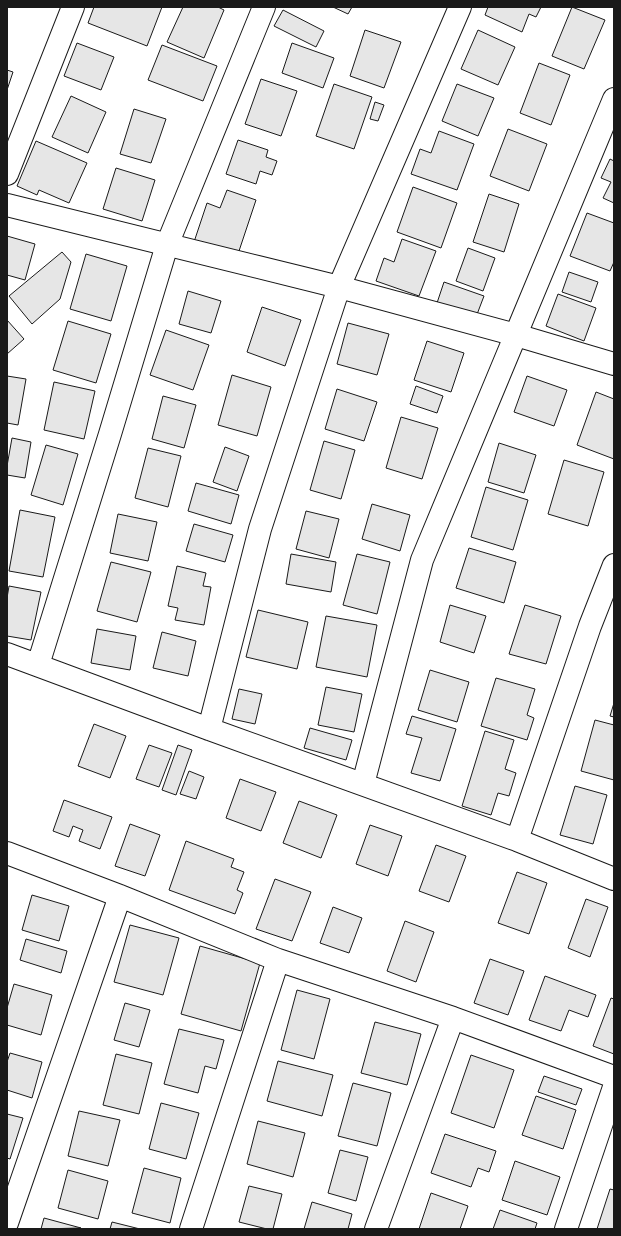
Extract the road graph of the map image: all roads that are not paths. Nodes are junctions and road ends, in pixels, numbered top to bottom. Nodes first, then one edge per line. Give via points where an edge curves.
1 (73, 7) edge
2 (264, 7) edge
3 (460, 7) edge
4 (614, 99) edge
5 (7, 174) edge
6 (7, 205) edge
7 (167, 245) junction
8 (339, 287) junction
9 (516, 334) junction
10 (614, 364) edge
11 (614, 565) edge
12 (7, 654) edge
13 (38, 665) junction
14 (209, 729) junction
15 (363, 784) junction
16 (517, 840) junction
17 (7, 853) edge
18 (614, 879) edge
19 (120, 896) junction
20 (278, 960) junction
21 (453, 1018) junction
22 (614, 1077) edge
23 (614, 1087) edge
24 (7, 1223) edge
25 (191, 1229) edge
26 (376, 1229) edge
27 (566, 1229) edge

1 - 5 street
2 - 7 street
3 - 8 street
4 - 9 street
6 - 7 street
7 - 8 street
7 - 13 street
8 - 9 street
8 - 14 street via 260,529
9 - 10 street
9 - 15 street via 422,560
11 - 16 street via 590,626
12 - 13 street
13 - 14 street
14 - 15 street
15 - 16 street
16 - 18 street
17 - 19 street
19 - 20 street
19 - 24 street
20 - 21 street
20 - 25 street
21 - 22 street
21 - 26 street
23 - 27 street

